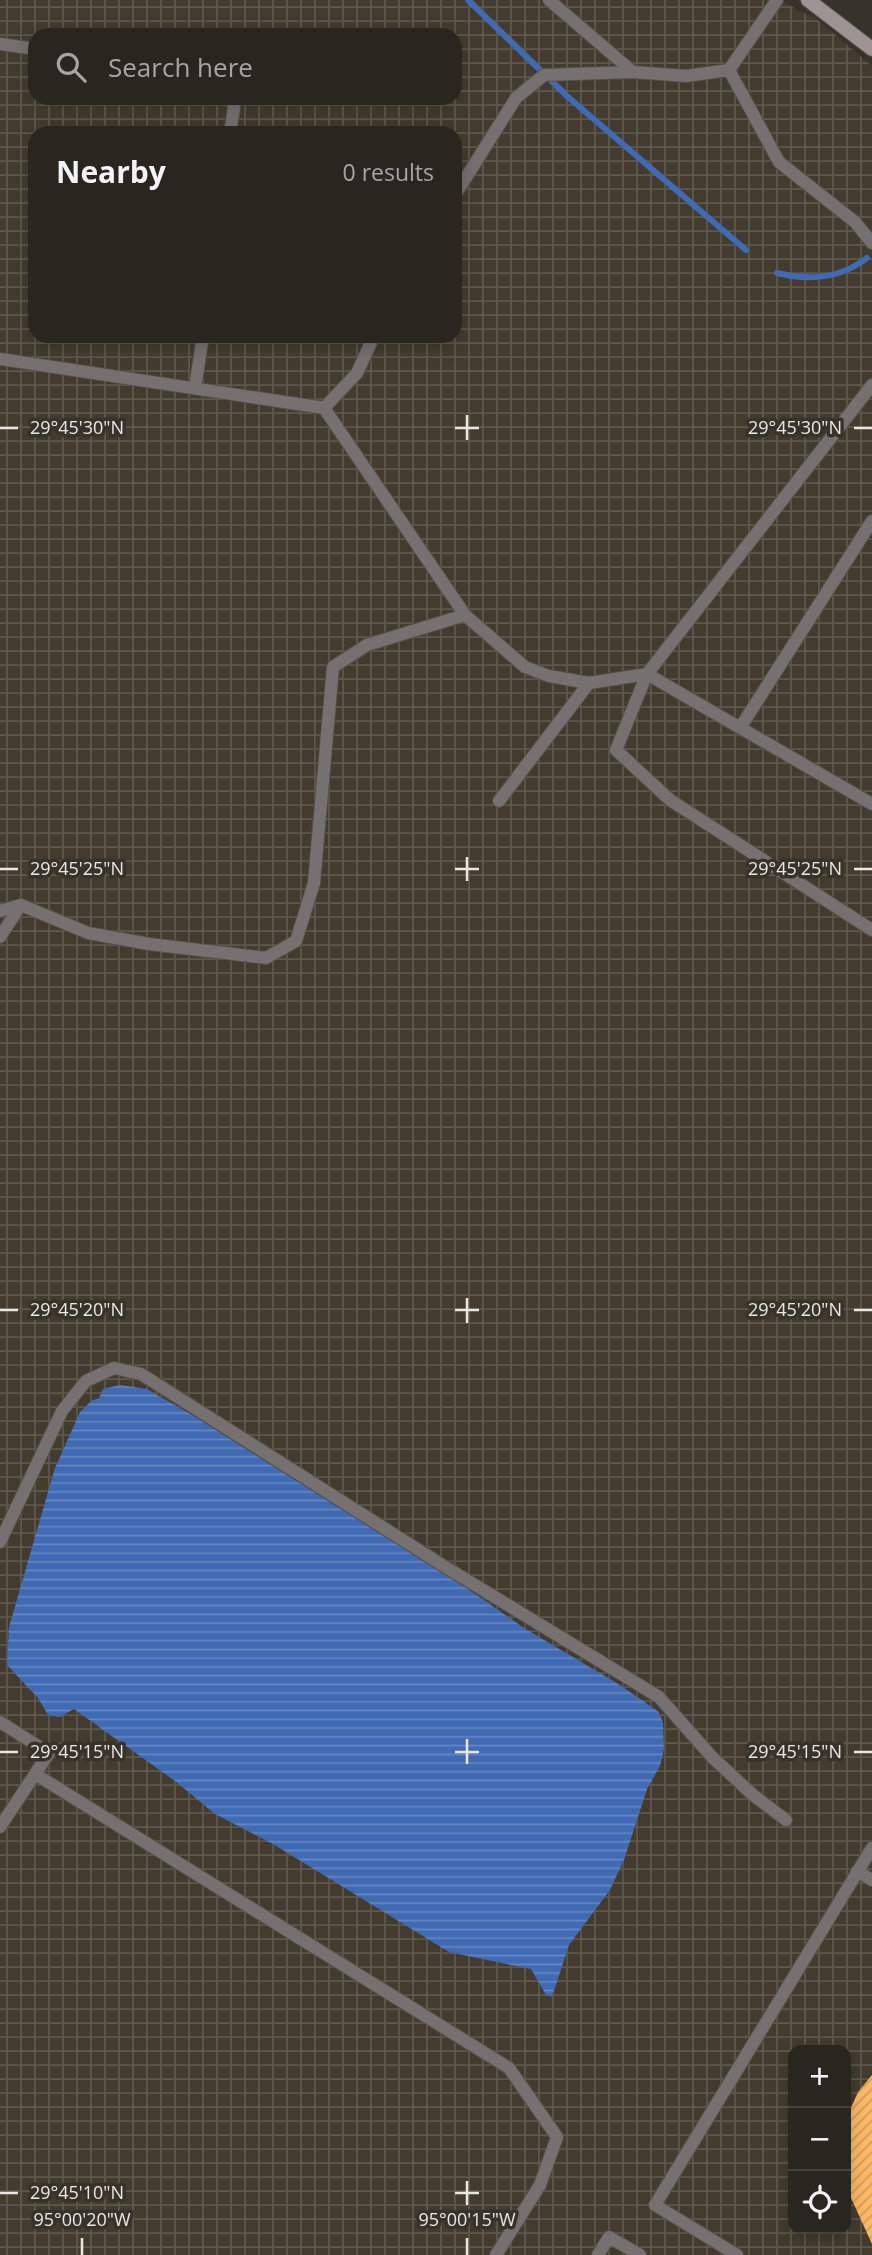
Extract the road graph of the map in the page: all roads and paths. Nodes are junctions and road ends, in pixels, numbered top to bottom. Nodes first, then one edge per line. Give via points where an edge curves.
1 (549, 0) edge
2 (777, 0) edge
3 (808, 0) edge
4 (0, 44) edge
5 (28, 48) edge
6 (872, 49) edge
7 (729, 70) junction
8 (633, 72) junction
9 (233, 105) edge
10 (231, 126) edge
11 (462, 184) edge
12 (872, 243) edge
13 (202, 343) edge
14 (371, 343) edge
15 (0, 359) edge
16 (872, 385) edge
17 (195, 388) junction
18 (324, 408) junction
19 (872, 520) edge
20 (465, 615) junction
21 (647, 674) junction
22 (589, 683) junction
23 (740, 728) junction
24 (499, 801) dead end
25 (872, 804) edge
26 (21, 905) junction
27 (0, 911) edge
28 (872, 930) edge
29 (0, 937) edge
30 (0, 1542) edge
31 (0, 1722) edge
32 (35, 1774) junction
33 (786, 1820) dead end
34 (0, 1827) edge
35 (872, 1848) edge
36 (857, 1871) junction
37 (872, 1880) edge
38 (496, 2255) edge
39 (598, 2255) edge
40 (640, 2255) edge
41 (737, 2255) edge

1 - 8 lane
2 - 7 lane
3 - 6 main road
4 - 5 lane
7 - 8 lane via 686,76
7 - 12 lane via 779,162 855,222
8 - 11 lane via 544,75 516,97
9 - 10 lane
13 - 17 lane
14 - 18 lane via 357,373
15 - 17 lane
16 - 21 lane
17 - 18 lane
18 - 20 lane
19 - 23 lane
20 - 22 lane via 525,667
20 - 26 lane via 367,645 333,667 314,883 296,941 267,958 149,944 88,933
21 - 22 lane
21 - 23 lane
21 - 28 lane via 616,750 670,800
22 - 24 lane
23 - 25 lane
26 - 27 lane
26 - 29 lane
30 - 33 lane via 62,1411 86,1381 114,1368 141,1374 659,1697 712,1757
31 - 32 lane via 49,1754
32 - 34 lane
32 - 38 lane via 509,2068 557,2137 540,2185
35 - 36 lane
36 - 37 lane
36 - 41 lane via 656,2205
39 - 40 lane via 610,2237

